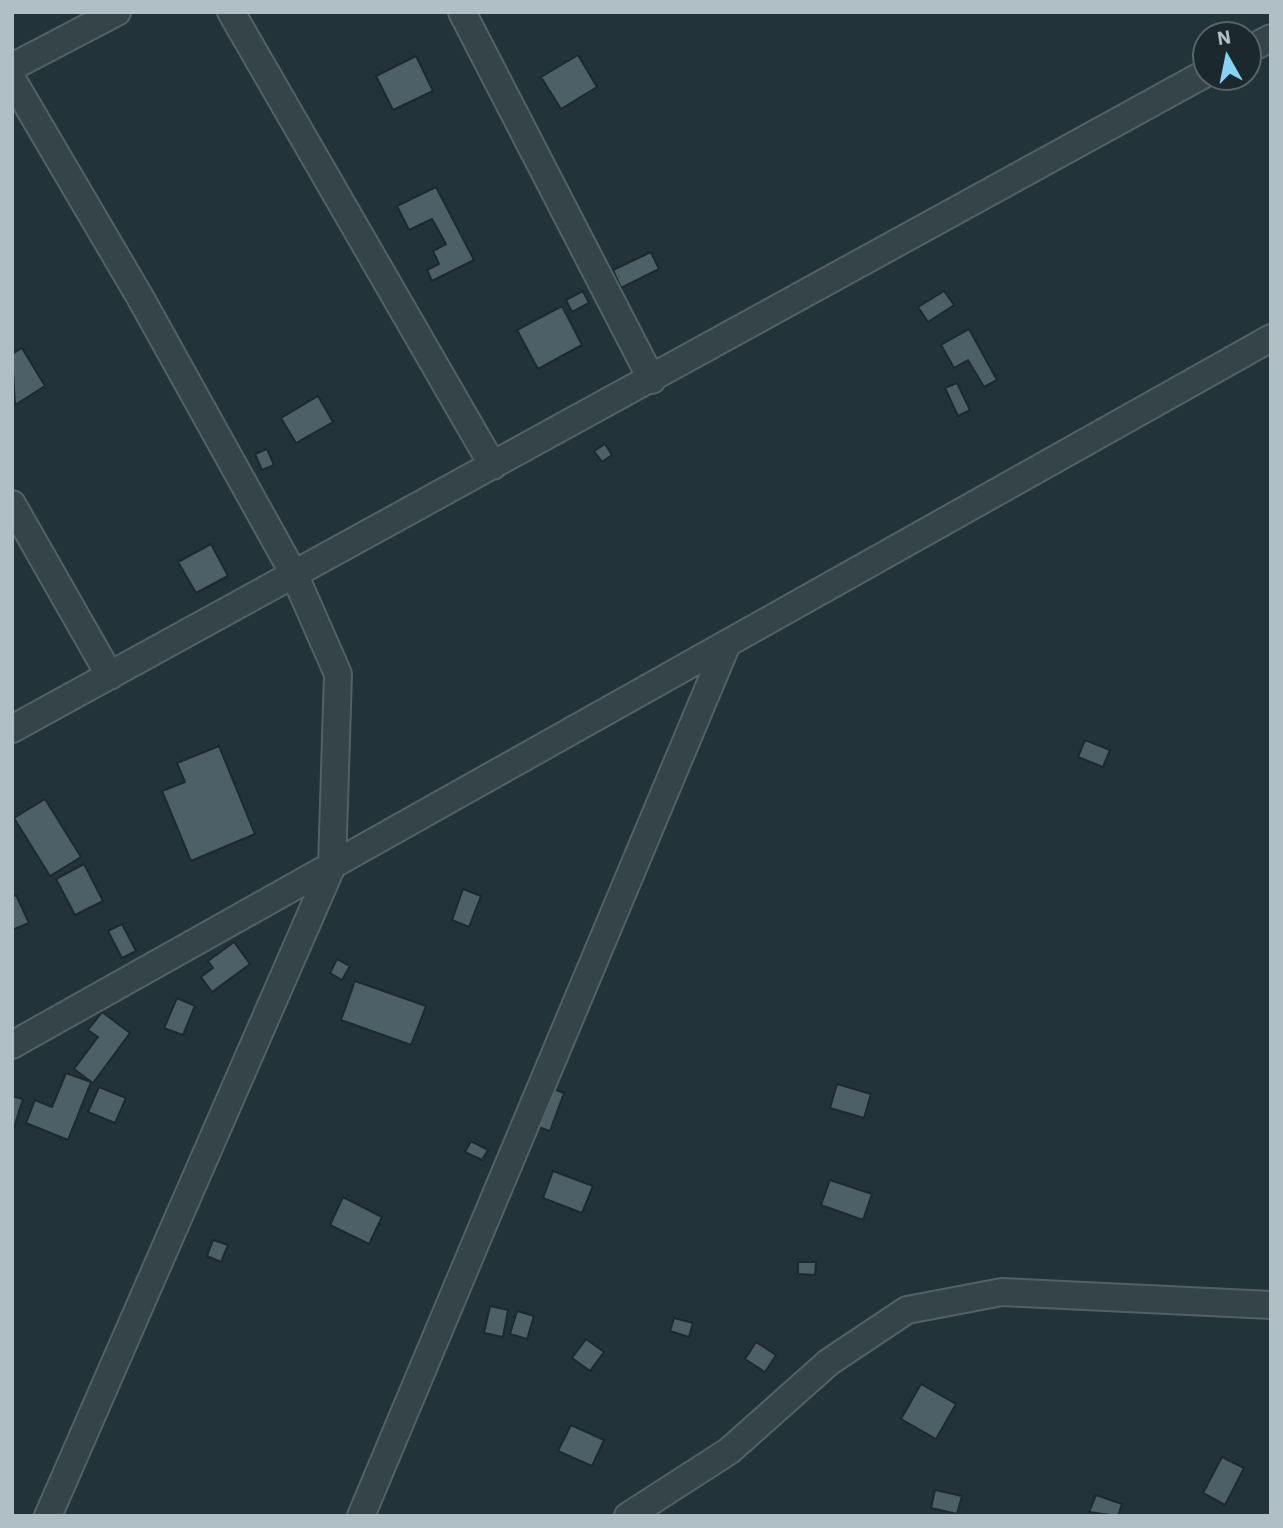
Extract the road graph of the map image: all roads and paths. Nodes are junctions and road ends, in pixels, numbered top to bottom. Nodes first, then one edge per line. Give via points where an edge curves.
1 (117, 12) edge
2 (231, 12) edge
3 (462, 12) edge
4 (12, 67) edge
5 (12, 79) edge
6 (1192, 81) edge
7 (1271, 338) edge
8 (652, 380) junction
9 (493, 466) junction
10 (12, 504) edge
11 (295, 576) junction
12 (727, 644) junction
13 (110, 676) junction
14 (12, 729) edge
15 (332, 866) junction
16 (12, 1045) edge
17 (1271, 1305) edge
18 (48, 1516) edge
19 (362, 1516) edge
20 (628, 1516) edge

1 - 4 street
2 - 9 street
3 - 8 street
5 - 11 street
6 - 8 street
7 - 12 street
8 - 9 street
9 - 11 street
10 - 13 street
11 - 13 street
11 - 15 street via 338,674
12 - 15 street
12 - 19 street
13 - 14 street
15 - 16 street
15 - 18 street
17 - 20 street via 1002,1292 907,1310 829,1362 729,1451

